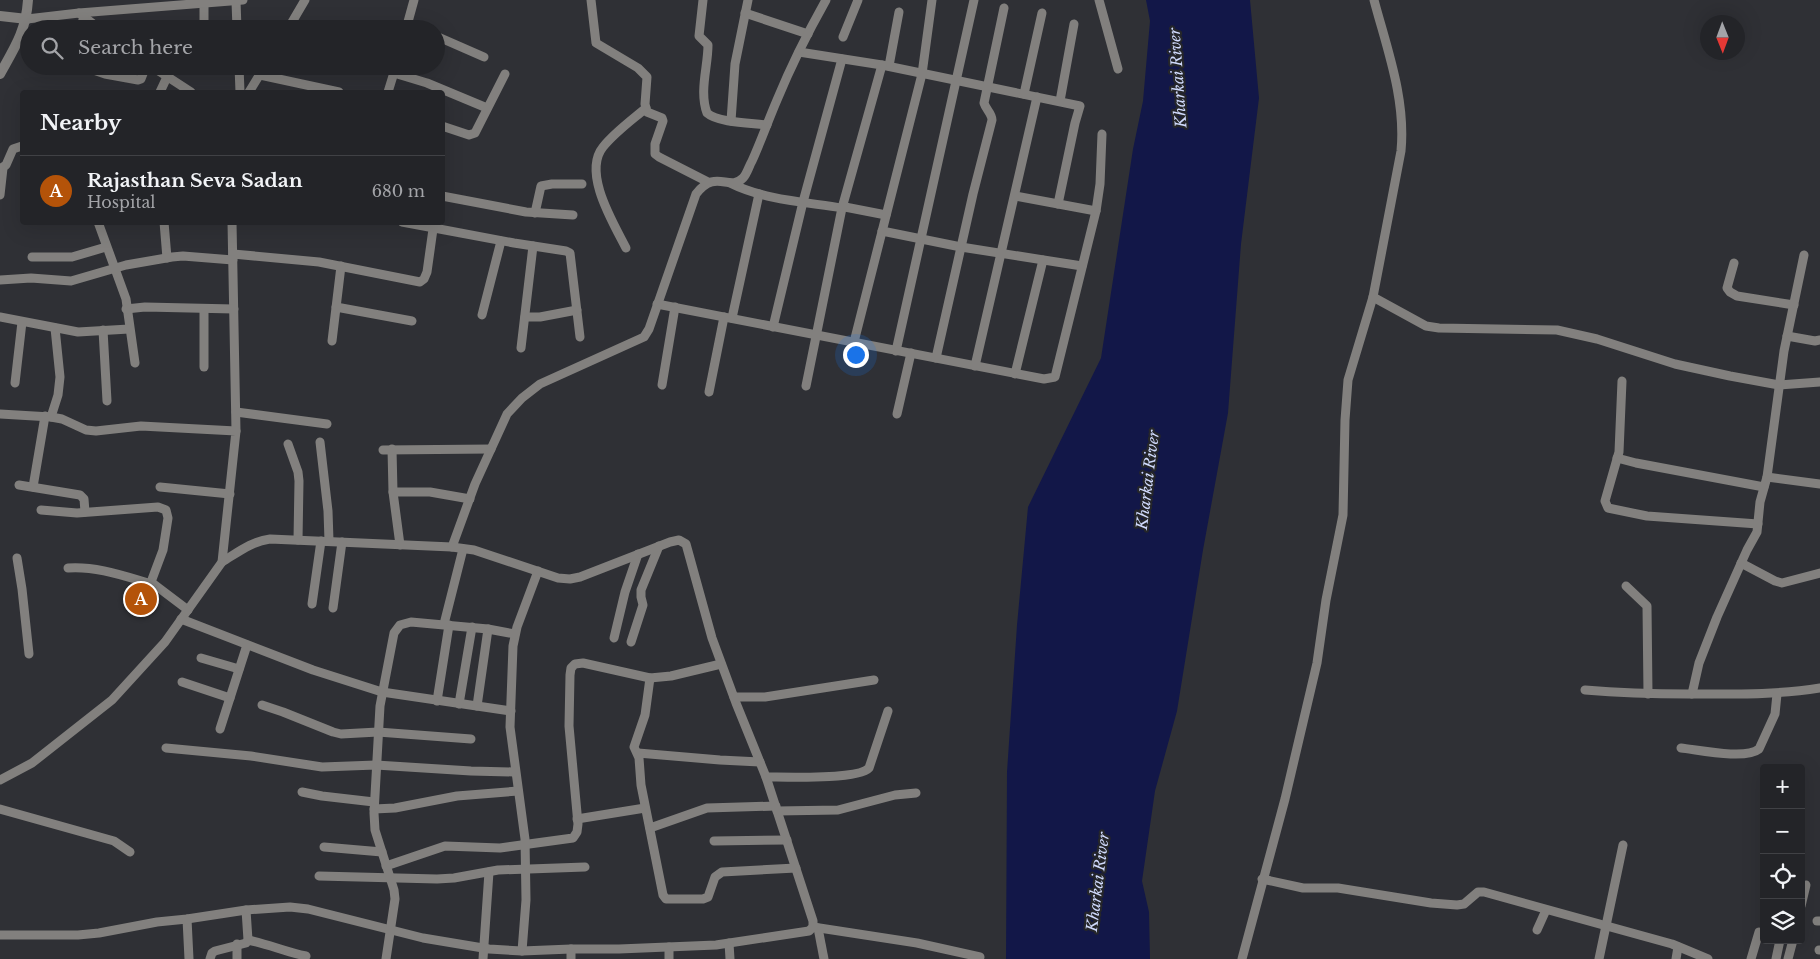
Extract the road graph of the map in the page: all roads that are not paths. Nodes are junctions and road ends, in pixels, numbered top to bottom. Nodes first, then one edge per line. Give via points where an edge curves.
1 (28, 0) edge
2 (236, 0) edge
3 (243, 0) edge
4 (305, 0) edge
5 (414, 0) edge
6 (591, 0) edge
7 (703, 0) edge
8 (748, 0) edge
9 (826, 0) edge
10 (858, 0) edge
11 (932, 0) edge
12 (974, 0) edge
13 (1099, 0) edge
14 (1374, 0) edge
15 (204, 3) junction
16 (1004, 8) dead end
17 (899, 12) dead end
18 (745, 13) junction
19 (1042, 13) dead end
20 (81, 15) junction
21 (0, 16) edge
22 (27, 19) junction
23 (81, 20) edge
24 (88, 20) edge
25 (204, 20) edge
26 (237, 20) edge
27 (293, 20) edge
28 (410, 20) edge
29 (1074, 24) dead end
30 (808, 34) junction
31 (20, 37) edge
32 (843, 37) dead end
33 (445, 40) edge
34 (799, 52) junction
35 (484, 57) dead end
36 (842, 58) junction
37 (886, 66) junction
38 (1118, 69) dead end
39 (0, 74) edge
40 (505, 74) dead end
41 (922, 74) junction
42 (110, 75) edge
43 (143, 75) edge
44 (164, 75) edge
45 (239, 75) edge
46 (260, 75) joint
47 (393, 75) edge
48 (407, 75) edge
49 (167, 77) junction
50 (957, 81) junction
51 (988, 88) junction
52 (161, 90) edge
53 (188, 90) edge
54 (240, 90) edge
55 (250, 90) edge
56 (329, 90) edge
57 (389, 90) edge
58 (444, 90) edge
59 (445, 90) edge
60 (1024, 94) junction
61 (1037, 97) junction
62 (1060, 101) junction
63 (487, 108) junction
64 (646, 108) junction
65 (731, 121) junction
66 (767, 125) junction
67 (445, 127) edge
68 (1102, 134) dead end
69 (20, 147) edge
70 (2, 168) edge
71 (708, 182) junction
72 (730, 183) junction
73 (582, 184) dead end
74 (758, 194) junction
75 (0, 195) edge
76 (1015, 196) junction
77 (445, 197) edge
78 (803, 202) junction
79 (1058, 204) junction
80 (842, 208) junction
81 (1096, 211) junction
82 (535, 213) junction
83 (573, 215) dead end
84 (886, 215) junction
85 (99, 225) edge
86 (164, 225) edge
87 (232, 225) edge
88 (433, 225) edge
89 (882, 231) junction
90 (501, 240) junction
91 (921, 240) junction
92 (533, 246) junction
93 (106, 247) junction
94 (961, 247) junction
95 (626, 248) dead end
96 (1002, 253) junction
97 (1804, 255) dead end
98 (32, 257) dead end
99 (233, 257) junction
100 (167, 258) junction
101 (1043, 260) junction
102 (1734, 263) dead end
103 (341, 266) junction
104 (1082, 266) junction
105 (114, 268) junction
106 (0, 280) edge
107 (1373, 297) junction
108 (657, 304) junction
109 (1794, 305) junction
110 (336, 307) junction
111 (675, 307) junction
112 (126, 309) junction
113 (204, 309) junction
114 (234, 309) junction
115 (577, 310) junction
116 (482, 315) dead end
117 (0, 317) edge
118 (525, 317) junction
119 (728, 318) junction
120 (412, 321) dead end
121 (22, 322) junction
122 (773, 327) junction
123 (55, 328) junction
124 (129, 328) junction
125 (103, 330) junction
126 (816, 335) junction
127 (1787, 336) junction
128 (580, 337) dead end
129 (1820, 340) edge
130 (332, 341) dead end
131 (854, 342) junction
132 (521, 348) dead end
133 (896, 351) junction
134 (911, 354) junction
135 (936, 358) junction
136 (135, 363) dead end
137 (975, 366) junction
138 (204, 367) dead end
139 (1015, 374) junction
140 (1622, 381) dead end
141 (1820, 382) edge
142 (15, 383) dead end
143 (662, 385) dead end
144 (1779, 385) junction
145 (806, 386) dead end
146 (709, 392) dead end
147 (107, 401) dead end
148 (236, 412) junction
149 (0, 414) edge
150 (897, 414) dead end
151 (48, 416) junction
152 (327, 424) dead end
153 (236, 431) junction
154 (320, 442) dead end
155 (288, 444) dead end
156 (491, 450) junction
157 (1617, 458) junction
158 (1766, 477) junction
159 (1820, 484) edge
160 (19, 485) dead end
161 (33, 487) junction
162 (160, 487) dead end
163 (1764, 487) junction
164 (393, 492) junction
165 (230, 494) junction
166 (470, 498) junction
167 (41, 510) dead end
168 (85, 512) junction
169 (1758, 524) junction
170 (298, 540) junction
171 (325, 541) junction
172 (342, 542) junction
173 (400, 545) junction
174 (659, 546) junction
175 (452, 547) junction
176 (463, 549) junction
177 (638, 554) junction
178 (16, 558) dead end
179 (222, 562) junction
180 (1741, 563) junction
181 (68, 568) dead end
182 (538, 571) junction
183 (1820, 573) edge
184 (152, 584) junction
185 (1626, 586) dead end
186 (312, 604) dead end
187 (333, 608) dead end
188 (188, 610) junction
189 (182, 619) junction
190 (447, 624) junction
191 (472, 627) junction
192 (488, 629) junction
193 (515, 634) junction
194 (614, 638) dead end
195 (631, 642) dead end
196 (247, 645) junction
197 (29, 654) dead end
198 (201, 658) dead end
199 (722, 664) junction
200 (239, 669) junction
201 (650, 678) junction
202 (874, 680) dead end
203 (182, 682) dead end
204 (1820, 688) edge
205 (1585, 690) dead end
206 (382, 692) junction
207 (1648, 694) junction
208 (1692, 694) junction
209 (1777, 694) junction
210 (734, 697) junction
211 (230, 698) junction
212 (437, 701) junction
213 (459, 704) junction
214 (262, 705) dead end
215 (477, 706) junction
216 (511, 711) junction
217 (888, 711) dead end
218 (220, 729) dead end
219 (378, 732) junction
220 (471, 739) dead end
221 (166, 748) dead end
222 (1682, 748) dead end
223 (638, 753) junction
224 (760, 762) junction
225 (376, 765) junction
226 (515, 772) junction
227 (766, 777) junction
228 (0, 780) edge
229 (518, 791) junction
230 (302, 792) dead end
231 (916, 793) dead end
232 (374, 805) junction
233 (645, 808) junction
234 (0, 809) edge
235 (777, 809) junction
236 (578, 819) junction
237 (650, 828) junction
238 (787, 840) junction
239 (714, 841) dead end
240 (525, 845) junction
241 (1623, 846) dead end
242 (324, 847) dead end
243 (130, 852) dead end
244 (382, 852) junction
245 (386, 866) junction
246 (585, 867) dead end
247 (526, 868) junction
248 (796, 868) junction
249 (488, 872) junction
250 (319, 876) dead end
251 (391, 879) junction
252 (1262, 879) junction
253 (1806, 885) dead end
254 (1803, 899) edge
255 (246, 910) junction
256 (1546, 910) junction
257 (187, 919) junction
258 (1606, 925) junction
259 (815, 927) junction
260 (1537, 930) dead end
261 (391, 931) junction
262 (1759, 932) dead end
263 (0, 935) edge
264 (248, 940) junction
265 (729, 943) junction
266 (237, 944) junction
267 (1779, 944) edge
268 (1792, 944) edge
269 (669, 947) junction
270 (1678, 947) junction
271 (484, 948) junction
272 (571, 949) junction
273 (525, 954) edge
274 (619, 954) edge
275 (954, 955) edge
276 (306, 956) dead end
277 (980, 957) dead end
278 (189, 959) edge
279 (210, 959) edge
280 (237, 959) edge
281 (386, 959) edge
282 (483, 959) edge
283 (571, 959) edge
284 (669, 959) edge
285 (730, 959) edge
286 (824, 959) edge
287 (1242, 959) edge
288 (1599, 959) edge
289 (1676, 959) edge
290 (1708, 959) edge
291 (1751, 959) edge
292 (1776, 959) edge
293 (1788, 959) edge

1 - 22 street
2 - 3 street
2 - 15 street
2 - 26 street
4 - 27 street
5 - 28 street
6 - 64 street via 596,43 644,73 648,83
7 - 65 street via 699,36 708,45 705,109 710,116
8 - 18 street
9 - 30 street
10 - 32 street
11 - 41 street
12 - 50 street
13 - 38 street
14 - 107 street via 1401,105 1402,135
15 - 20 street
15 - 25 street
16 - 51 street
17 - 37 street
18 - 30 street
18 - 65 street via 735,64
19 - 60 street
20 - 22 street
20 - 23 street
20 - 24 street
21 - 22 street
29 - 62 street
30 - 34 street
31 - 39 street
33 - 35 street
34 - 36 street
34 - 66 street
36 - 37 street
36 - 78 street
37 - 41 street
37 - 80 street
40 - 63 street
41 - 50 street
41 - 84 street
42 - 43 street via 138,80
44 - 49 street
45 - 54 street
46 - 55 street
46 - 56 street
47 - 57 street
48 - 58 street
49 - 52 street
49 - 53 street
50 - 51 street
50 - 91 street
51 - 60 street
51 - 94 street via 984,103 992,120
59 - 63 street
60 - 61 street
61 - 62 street
61 - 76 street
62 - 79 street via 1080,106
63 - 67 street via 472,134
64 - 71 street via 647,112 663,121 655,154
64 - 95 street via 603,147 596,162 605,207
65 - 66 street
66 - 72 street via 744,176
68 - 81 street
69 - 70 street via 13,149
70 - 75 street
71 - 72 street
71 - 108 street via 696,194
72 - 74 street
73 - 82 street via 541,186
74 - 78 street
74 - 119 street
76 - 79 street
76 - 96 street
77 - 82 street
78 - 80 street
78 - 122 street
79 - 81 street
80 - 84 street
80 - 126 street
81 - 104 street
82 - 83 street
84 - 89 street
85 - 93 street
86 - 100 street
87 - 99 street
88 - 90 street
88 - 103 street via 426,272 420,282
89 - 91 street
89 - 131 street
90 - 92 street
90 - 116 street
91 - 94 street
91 - 133 street
92 - 115 street via 570,253
92 - 118 street
93 - 98 street via 72,257
93 - 105 street
94 - 96 street
94 - 135 street
96 - 101 street
96 - 137 street
97 - 109 street
99 - 100 street
99 - 103 street
99 - 114 street
100 - 105 street
101 - 104 street
101 - 139 street
102 - 109 street via 1727,288 1730,292 1737,296
103 - 110 street
104 - 139 street via 1055,377 1044,379
105 - 106 street via 71,281
105 - 112 street via 126,299
107 - 144 street via 1426,326 1557,330 1675,364
107 - 252 street via 1348,380 1343,515 1317,664
108 - 111 street
108 - 156 street via 644,337 540,384 522,398 508,414
109 - 127 street
110 - 120 street
110 - 130 street
111 - 119 street
111 - 143 street
112 - 113 street
112 - 124 street
113 - 114 street
113 - 138 street
114 - 148 street
115 - 118 street
115 - 128 street
117 - 121 street
118 - 132 street
119 - 122 street
119 - 146 street
121 - 123 street
121 - 142 street
122 - 126 street
123 - 125 street via 78,332
123 - 151 street via 60,377 58,395
124 - 125 street
124 - 136 street
125 - 147 street
126 - 131 street
126 - 145 street
127 - 129 street
127 - 144 street
131 - 133 street
133 - 134 street
134 - 135 street
134 - 150 street
135 - 137 street
137 - 139 street
140 - 157 street
141 - 144 street
144 - 158 street
148 - 152 street
148 - 153 street
149 - 151 street
151 - 153 street via 96,431 141,426
151 - 161 street
153 - 165 street
154 - 171 street via 328,511
155 - 170 street via 299,481
156 - 164 street via 387,450
156 - 166 street
157 - 163 street
157 - 169 street via 1605,501 1608,508 1647,516
158 - 159 street
158 - 163 street
160 - 161 street
161 - 168 street via 80,495 84,499
162 - 165 street
163 - 169 street
164 - 166 street via 430,492
164 - 173 street
165 - 179 street
166 - 175 street
167 - 168 street
168 - 184 street via 158,507 166,510 168,518 163,550
169 - 180 street via 1756,537
170 - 171 street
170 - 179 street via 261,540
171 - 172 street
171 - 186 street
172 - 173 street
172 - 187 street
173 - 175 street
174 - 177 street
174 - 195 street via 641,590 643,605
174 - 199 street via 680,540 686,544
175 - 176 street
176 - 182 street
176 - 190 street
177 - 182 street via 575,578 558,578
177 - 194 street
178 - 197 street
179 - 188 street
180 - 183 street via 1782,583
180 - 208 street via 1699,663
181 - 184 street via 92,568
182 - 193 street
184 - 188 street
185 - 207 street via 1647,606
188 - 189 street
189 - 196 street
189 - 228 street via 112,700 32,763
190 - 191 street
190 - 206 street via 411,622 396,628
190 - 212 street
191 - 192 street
191 - 213 street
192 - 193 street
192 - 215 street
193 - 216 street
196 - 200 street
196 - 206 street
198 - 200 street
199 - 201 street
199 - 210 street
200 - 211 street
201 - 223 street via 645,715 634,747
201 - 236 street via 583,663 571,668 569,726
202 - 210 street via 765,697
203 - 211 street
204 - 209 street
205 - 207 street
206 - 212 street
206 - 219 street
207 - 208 street
208 - 209 street
209 - 222 street via 1775,714 1756,752 1732,754
210 - 224 street
211 - 218 street
212 - 213 street
213 - 215 street
214 - 219 street via 341,734
215 - 216 street
216 - 226 street
217 - 227 street via 869,768 863,772 840,776
219 - 220 street
219 - 225 street
221 - 225 street via 322,767
223 - 224 street
223 - 233 street
224 - 227 street
225 - 226 street
225 - 232 street
226 - 229 street
227 - 235 street
229 - 232 street via 457,796 395,808
229 - 240 street
230 - 232 street
231 - 235 street via 895,795 838,810
232 - 244 street via 375,830
233 - 236 street
233 - 237 street
234 - 243 street via 114,841
235 - 237 street via 707,808
235 - 238 street
236 - 240 street via 573,838
237 - 248 street via 666,899 708,897 715,877 722,872
238 - 239 street
238 - 248 street
240 - 245 street via 490,849 445,846
240 - 247 street
241 - 258 street
242 - 244 street
244 - 245 street
245 - 251 street
246 - 247 street
247 - 249 street
247 - 273 street
248 - 259 street
249 - 251 street via 454,878
249 - 271 street
250 - 251 street
251 - 261 street via 395,898
252 - 256 street via 1303,888 1347,889 1457,905 1464,904 1478,892 1484,892
252 - 287 street
253 - 254 street
255 - 257 street
255 - 261 street via 308,909
255 - 264 street
256 - 258 street
256 - 260 street
257 - 263 street via 92,934
257 - 278 street
258 - 270 street
258 - 288 street
259 - 265 street via 801,933
259 - 275 street via 917,943
259 - 286 street
261 - 271 street
261 - 281 street
262 - 291 street
264 - 266 street
264 - 276 street
265 - 269 street
265 - 285 street
266 - 279 street via 215,951
266 - 280 street
267 - 292 street
268 - 293 street
269 - 274 street
269 - 284 street
270 - 289 street
270 - 290 street
271 - 273 street
271 - 282 street
272 - 273 street
272 - 274 street
272 - 283 street
275 - 277 street

